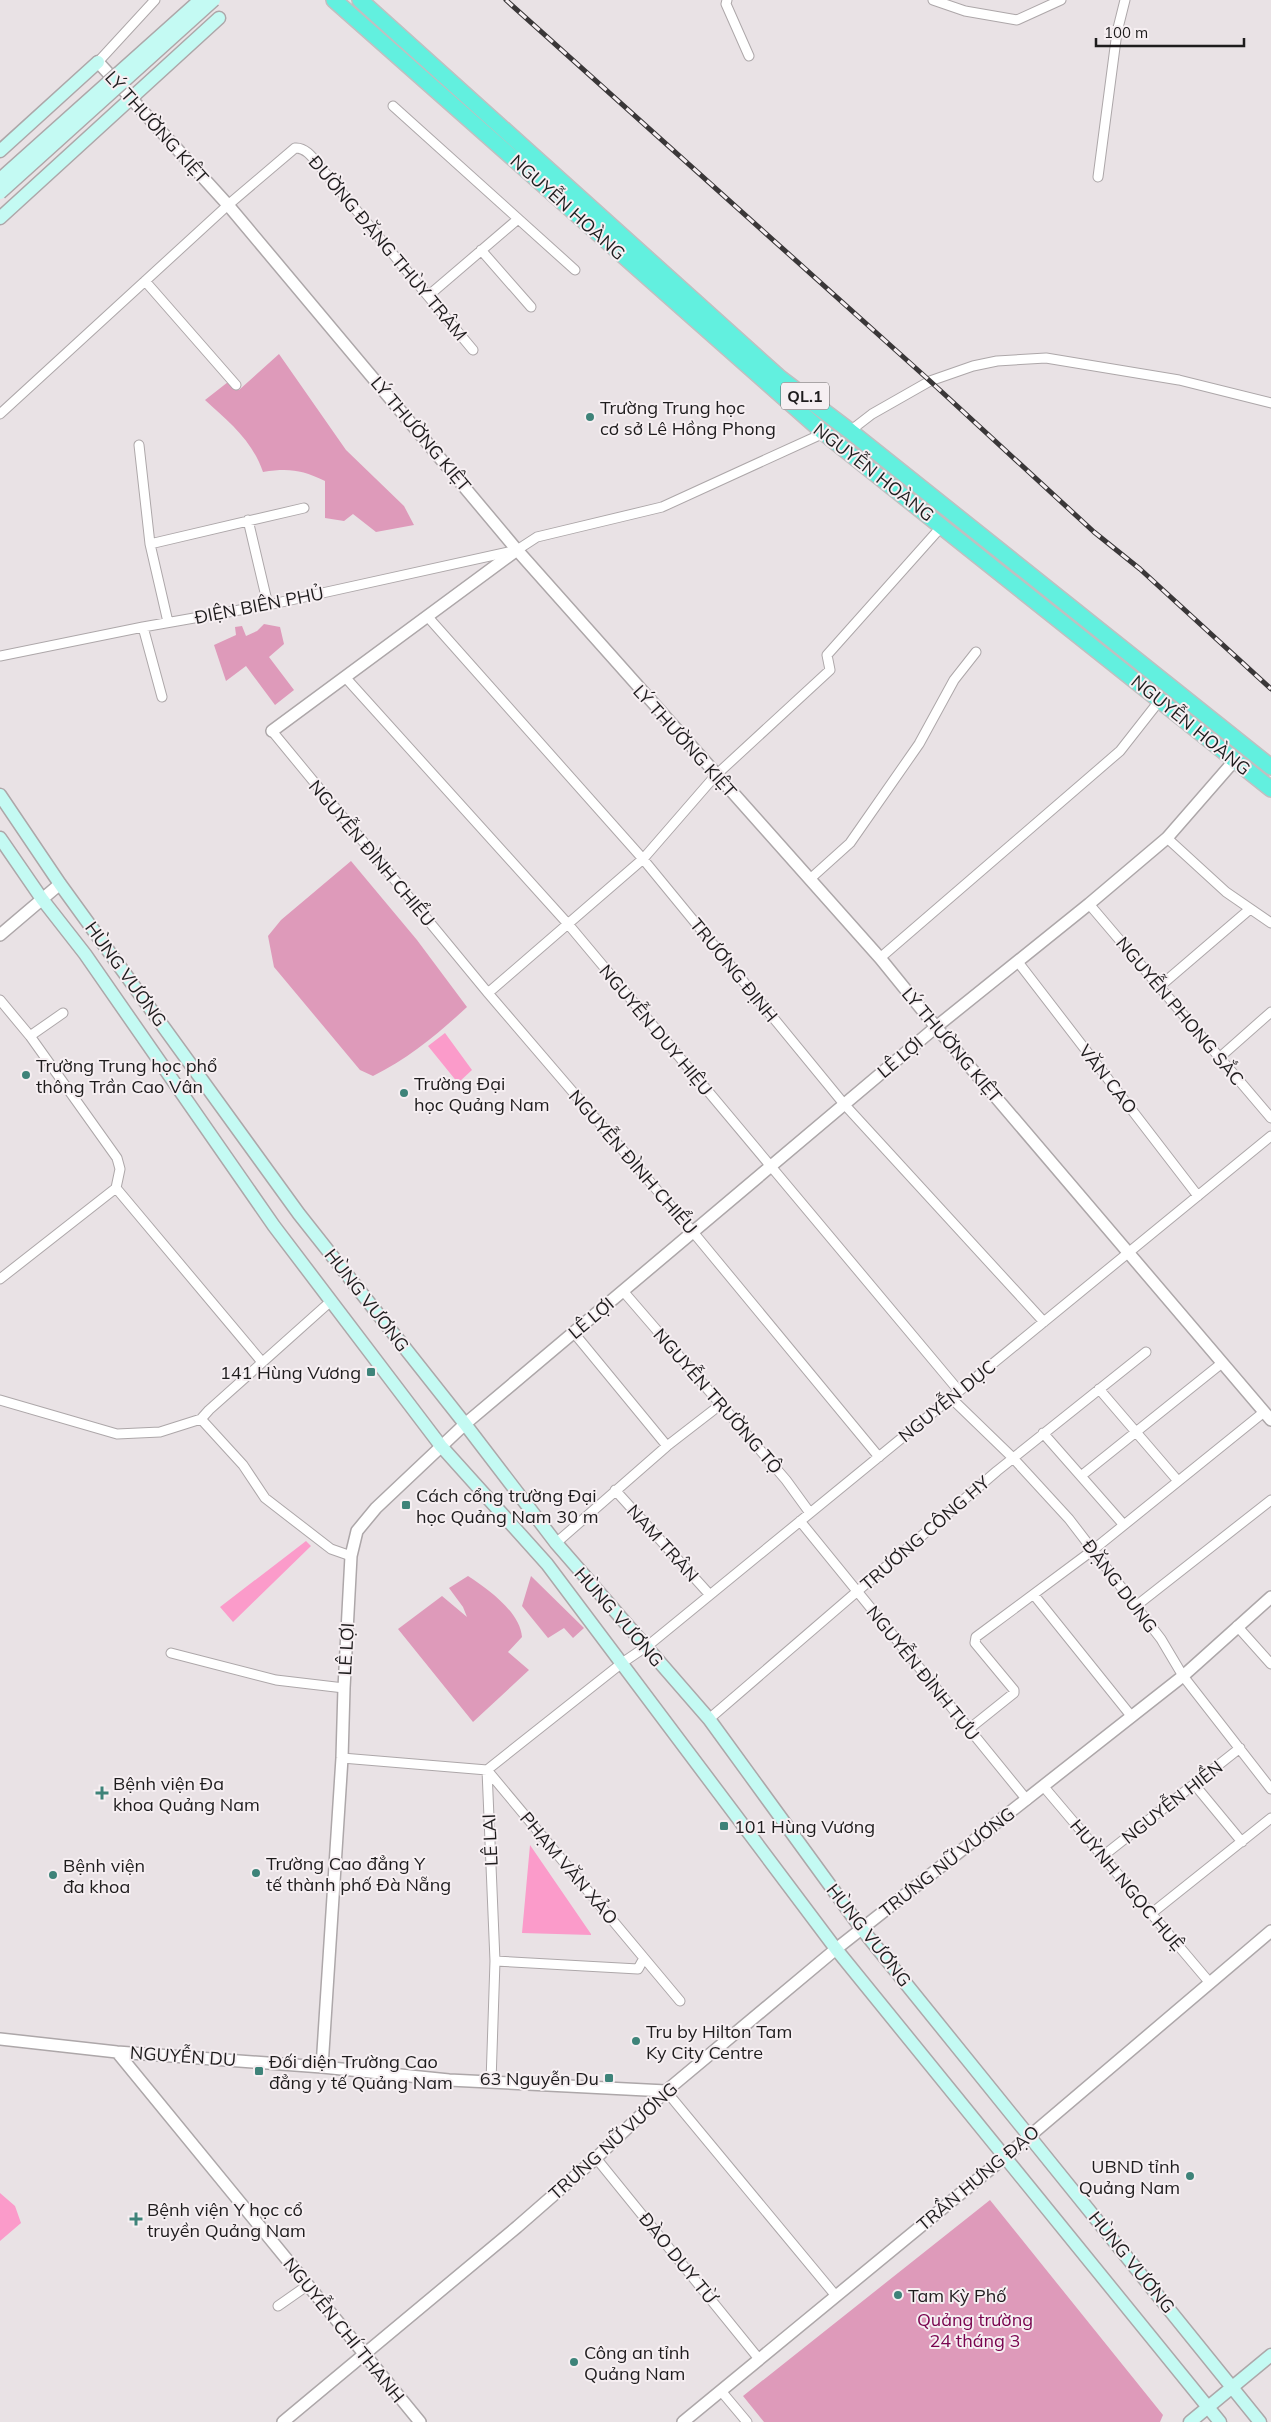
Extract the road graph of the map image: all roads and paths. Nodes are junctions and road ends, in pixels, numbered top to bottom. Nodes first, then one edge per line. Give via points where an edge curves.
1 (154, 0) edge
2 (200, 0) edge
3 (214, 0) edge
4 (334, 0) edge
5 (360, 0) edge
6 (728, 0) edge
7 (933, 0) edge
8 (1061, 0) edge
9 (1125, 0) edge
10 (219, 18) dead end
11 (749, 56) dead end
12 (98, 62) junction
13 (131, 97) junction
14 (393, 106) dead end
15 (0, 151) edge
16 (1098, 177) dead end
17 (0, 179) edge
18 (0, 193) edge
19 (228, 205) junction
20 (0, 218) edge
21 (518, 219) junction
22 (481, 250) junction
23 (575, 270) dead end
24 (144, 281) junction
25 (428, 296) junction
26 (531, 307) dead end
27 (473, 350) dead end
28 (236, 385) dead end
29 (1271, 403) edge
30 (0, 414) edge
31 (850, 431) junction
32 (824, 433) junction
33 (139, 445) dead end
34 (304, 508) dead end
35 (248, 520) junction
36 (942, 526) junction
37 (150, 544) junction
38 (517, 550) junction
39 (1033, 588) junction
40 (268, 604) junction
41 (427, 616) junction
42 (168, 622) junction
43 (143, 627) junction
44 (976, 652) dead end
45 (0, 656) edge
46 (345, 677) junction
47 (162, 697) dead end
48 (1160, 700) junction
49 (272, 731) joint
50 (1235, 760) junction
51 (1271, 767) edge
52 (715, 776) junction
53 (1271, 789) edge
54 (0, 795) edge
55 (0, 838) edge
56 (1167, 838) junction
57 (643, 859) junction
58 (810, 879) junction
59 (60, 884) junction
60 (42, 899) junction
61 (1089, 904) junction
62 (1250, 909) junction
63 (1271, 923) edge
64 (568, 924) junction
65 (0, 935) edge
66 (880, 958) junction
67 (1018, 962) junction
68 (1159, 988) junction
69 (488, 993) junction
70 (0, 1000) edge
71 (1271, 1012) edge
72 (63, 1013) dead end
73 (936, 1027) junction
74 (30, 1036) junction
75 (1219, 1058) junction
76 (844, 1104) junction
77 (1271, 1118) edge
78 (1271, 1136) edge
79 (770, 1167) junction
80 (116, 1188) junction
81 (1198, 1196) junction
82 (693, 1232) junction
83 (1128, 1252) junction
84 (0, 1279) edge
85 (623, 1291) junction
86 (331, 1301) junction
87 (1044, 1322) junction
88 (574, 1333) junction
89 (1146, 1352) dead end
90 (262, 1362) junction
91 (1222, 1362) junction
92 (1099, 1389) junction
93 (959, 1391) junction
94 (951, 1398) junction
95 (0, 1400) edge
96 (720, 1405) junction
97 (1268, 1416) edge
98 (201, 1420) junction
99 (465, 1424) junction
100 (1043, 1433) junction
101 (1136, 1433) junction
102 (442, 1446) junction
103 (666, 1446) junction
104 (879, 1456) junction
105 (1013, 1458) junction
106 (1081, 1476) junction
107 (1178, 1481) junction
108 (615, 1490) junction
109 (1271, 1500) edge
110 (810, 1513) junction
111 (800, 1521) junction
112 (1123, 1524) junction
113 (556, 1544) junction
114 (1093, 1550) junction
115 (351, 1556) junction
116 (857, 1592) junction
117 (710, 1595) junction
118 (1034, 1595) junction
119 (1271, 1597) edge
120 (1136, 1606) junction
121 (1237, 1626) junction
122 (646, 1647) junction
123 (172, 1652) dead end
124 (622, 1663) junction
125 (1271, 1664) edge
126 (1183, 1676) junction
127 (344, 1688) junction
128 (1132, 1717) junction
129 (709, 1719) junction
130 (969, 1729) junction
131 (1240, 1748) junction
132 (342, 1758) junction
133 (486, 1770) junction
134 (1194, 1784) junction
135 (1044, 1787) junction
136 (1271, 1789) edge
137 (1027, 1800) junction
138 (1271, 1818) edge
139 (1242, 1842) junction
140 (1103, 1856) junction
141 (1152, 1913) junction
142 (861, 1928) junction
143 (1271, 1931) edge
144 (836, 1949) junction
145 (644, 1958) junction
146 (495, 1961) junction
147 (1210, 1983) junction
148 (680, 2001) dead end
149 (0, 2039) edge
150 (118, 2052) junction
151 (322, 2067) junction
152 (491, 2082) junction
153 (666, 2091) junction
154 (1030, 2136) junction
155 (1005, 2157) junction
156 (596, 2158) junction
157 (308, 2284) junction
158 (836, 2296) junction
159 (278, 2306) dead end
160 (363, 2354) junction
161 (1271, 2355) edge
162 (759, 2359) junction
163 (1233, 2387) junction
164 (721, 2390) junction
165 (1208, 2407) junction
166 (283, 2422) edge
167 (420, 2422) edge
168 (683, 2422) edge
169 (747, 2422) edge
170 (1190, 2422) edge
171 (1220, 2422) edge
172 (1260, 2422) edge

1 - 12 street
2 - 17 main road, bridge
3 - 18 main road, bridge
4 - 32 highway, NGUYỄN HOÀNG / QL.1
5 - 31 highway, NGUYỄN HOÀNG / QL.1 via 780,378
6 - 11 street via 726,4
7 - 8 street via 965,11 1017,20
9 - 16 street via 1117,32
10 - 13 main road
12 - 13 street, LÝ THƯỜNG KIỆT
12 - 15 main road
13 - 19 street, LÝ THƯỜNG KIỆT
13 - 20 main road
14 - 21 street
19 - 24 street
19 - 25 street, ĐƯỜNG ĐẶNG THÙY TRÂM via 295,148 301,148
19 - 38 street, LÝ THƯỜNG KIỆT
21 - 22 street
21 - 23 street
22 - 25 street
22 - 26 street
24 - 28 street
24 - 30 street
25 - 27 street, ĐƯỜNG ĐẶNG THÙY TRÂM
29 - 31 street via 1179,380 1046,358 997,361 930,381 872,414
31 - 39 highway, NGUYỄN HOÀNG / QL.1
32 - 36 highway, NGUYỄN HOÀNG / QL.1
32 - 38 street via 662,507 536,537
33 - 37 street
34 - 35 street
35 - 37 street
35 - 40 street
36 - 39 highway, NGUYỄN HOÀNG / QL.1
36 - 52 street via 827,655 830,670
37 - 42 street
38 - 40 street, ĐIỆN BIÊN PHỦ
38 - 41 street
38 - 52 street, LÝ THƯỜNG KIỆT
39 - 48 highway, NGUYỄN HOÀNG / QL.1
39 - 51 highway, NGUYỄN HOÀNG / QL.1
40 - 42 street, ĐIỆN BIÊN PHỦ
41 - 46 street
41 - 57 street, TRƯƠNG ĐỊNH
42 - 43 street, ĐIỆN BIÊN PHỦ
43 - 45 street, ĐIỆN BIÊN PHỦ
43 - 47 street
44 - 58 street via 954,680 919,744 850,843
46 - 49 street
46 - 64 street, NGUYỄN DUY HIỆU
48 - 50 highway, NGUYỄN HOÀNG / QL.1
48 - 66 street via 1120,751
49 - 69 street, NGUYỄN ĐÌNH CHIỂU
50 - 53 highway, NGUYỄN HOÀNG / QL.1
50 - 56 street, LÊ LỢI
52 - 57 street
52 - 58 street, LÝ THƯỜNG KIỆT
54 - 59 main road, HÙNG VƯƠNG
55 - 60 main road, HÙNG VƯƠNG
56 - 61 street, LÊ LỢI
56 - 62 street via 1226,892
57 - 64 street
57 - 76 street, TRƯƠNG ĐỊNH
58 - 66 street, LÝ THƯỜNG KIỆT
59 - 60 street
59 - 99 main road, HÙNG VƯƠNG via 299,1214
60 - 65 street
60 - 86 main road, HÙNG VƯƠNG via 85,954 274,1226
61 - 67 street, LÊ LỢI
61 - 68 street, NGUYỄN PHONG SẮC
62 - 63 street
62 - 68 street
64 - 69 street
64 - 79 street, NGUYỄN DUY HIỆU
66 - 73 street, LÝ THƯỜNG KIỆT
67 - 73 street, LÊ LỢI
67 - 81 street, VĂN CAO
68 - 75 street, NGUYỄN PHONG SẮC
69 - 82 street, NGUYỄN ĐÌNH CHIỂU
70 - 74 street
71 - 75 street
72 - 74 street
73 - 76 street, LÊ LỢI
73 - 83 street, LÝ THƯỜNG KIỆT
74 - 80 street via 117,1158 120,1170
75 - 77 street, NGUYỄN PHONG SẮC
76 - 79 street, LÊ LỢI
76 - 87 street, TRƯƠNG ĐỊNH
78 - 81 street, NGUYỄN DỤC
79 - 82 street, LÊ LỢI
79 - 93 street, NGUYỄN DUY HIỆU
80 - 84 street
80 - 90 street
81 - 83 street, NGUYỄN DỤC
82 - 85 street, LÊ LỢI
82 - 104 street, NGUYỄN ĐÌNH CHIỂU
83 - 87 street, NGUYỄN DỤC
83 - 91 street, LÝ THƯỜNG KIỆT
85 - 88 street, LÊ LỢI
85 - 96 street, NGUYỄN TRƯỜNG TỘ
86 - 90 street
86 - 102 main road, HÙNG VƯƠNG
87 - 93 street, NGUYỄN DỤC
88 - 99 street, LÊ LỢI
88 - 103 street
89 - 92 street, TRƯƠNG CÔNG HY
90 - 98 street
91 - 97 street, LÝ THƯỜNG KIỆT
91 - 101 street
92 - 100 street, TRƯƠNG CÔNG HY
92 - 101 street
93 - 94 street, NGUYỄN DỤC
94 - 104 street, NGUYỄN DỤC
94 - 105 street, ĐẶNG DUNG
95 - 98 street via 117,1434 160,1432
96 - 103 street
96 - 110 street, NGUYỄN TRƯỜNG TỘ via 786,1480
97 - 107 street
98 - 115 street via 243,1465 265,1498 331,1549
99 - 102 street, LÊ LỢI
99 - 113 main road, HÙNG VƯƠNG
100 - 105 street, TRƯƠNG CÔNG HY
100 - 106 street
101 - 106 street
101 - 107 street
102 - 115 street, LÊ LỢI via 376,1508 357,1531
102 - 124 main road, HÙNG VƯƠNG via 547,1564
103 - 108 street
104 - 110 street, NGUYỄN DỤC
105 - 114 street, ĐẶNG DUNG
105 - 116 street, TRƯƠNG CÔNG HY
106 - 112 street
107 - 112 street
108 - 113 street
108 - 117 street, NAM TRÂN
109 - 120 street
110 - 111 street, NGUYỄN DỤC
111 - 116 street, NGUYỄN ĐÌNH TỰU
111 - 117 street, NGUYỄN DỤC
112 - 114 street
113 - 122 main road, HÙNG VƯƠNG
114 - 118 street
114 - 120 street, ĐẶNG DUNG
115 - 127 street, LÊ LỢI
116 - 129 street, TRƯƠNG CÔNG HY
116 - 130 street, NGUYỄN ĐÌNH TỰU
117 - 122 street, NGUYỄN DỤC
118 - 128 street
118 - 130 street via 974,1640 1014,1693
119 - 121 street, TRƯNG NỮ VƯƠNG
120 - 126 street, ĐẶNG DUNG
121 - 125 street
121 - 126 street, TRƯNG NỮ VƯƠNG
122 - 124 street, NGUYỄN DỤC
122 - 129 main road, HÙNG VƯƠNG
123 - 127 street via 276,1680
124 - 133 street
124 - 144 main road, HÙNG VƯƠNG
126 - 128 street, TRƯNG NỮ VƯƠNG
126 - 131 street, ĐẶNG DUNG
127 - 132 street, LÊ LỢI
128 - 135 street, TRƯNG NỮ VƯƠNG
129 - 142 main road, HÙNG VƯƠNG
130 - 137 street, NGUYỄN ĐÌNH TỰU
131 - 134 street, NGUYỄN HIỀN
131 - 136 street, ĐẶNG DUNG
132 - 133 street
132 - 151 street, LÊ LỢI
133 - 145 street, PHẠM VĂN XẢO
133 - 146 street, LÊ LAI
134 - 139 street
134 - 140 street, NGUYỄN HIỀN
135 - 137 street, TRƯNG NỮ VƯƠNG
135 - 140 street, HUỲNH NGỌC HUỆ
137 - 142 street, TRƯNG NỮ VƯƠNG
138 - 139 street
139 - 141 street
140 - 141 street, HUỲNH NGỌC HUỆ
141 - 147 street, HUỲNH NGỌC HUỆ
142 - 144 street, TRƯNG NỮ VƯƠNG
142 - 154 main road, HÙNG VƯƠNG
143 - 147 street, TRẦN HƯNG ĐẠO
144 - 153 street, TRƯNG NỮ VƯƠNG
144 - 155 main road, HÙNG VƯƠNG
145 - 146 street via 638,1969
145 - 148 street, PHẠM VĂN XẢO
146 - 152 street, LÊ LAI
147 - 154 street, TRẦN HƯNG ĐẠO
149 - 150 street, NGUYỄN DU
150 - 151 street, NGUYỄN DU
150 - 157 street, NGUYỄN CHÍ THANH
151 - 152 street, NGUYỄN DU
152 - 153 street, NGUYỄN DU
153 - 156 street, TRƯNG NỮ VƯƠNG
153 - 158 street
154 - 155 street, TRẦN HƯNG ĐẠO
154 - 163 main road, HÙNG VƯƠNG
155 - 158 street, TRẦN HƯNG ĐẠO
155 - 165 main road, HÙNG VƯƠNG
156 - 160 street, TRƯNG NỮ VƯƠNG
156 - 162 street, ĐÀO DUY TỪ
157 - 159 street
157 - 160 street, NGUYỄN CHÍ THANH
158 - 162 street, TRẦN HƯNG ĐẠO
160 - 166 street, TRƯNG NỮ VƯƠNG
160 - 167 street, NGUYỄN CHÍ THANH
161 - 163 main road
162 - 164 street, TRẦN HƯNG ĐẠO
163 - 165 main road
163 - 172 main road, HÙNG VƯƠNG
164 - 168 street, TRẦN HƯNG ĐẠO
164 - 169 street
165 - 170 main road
165 - 171 main road, HÙNG VƯƠNG

